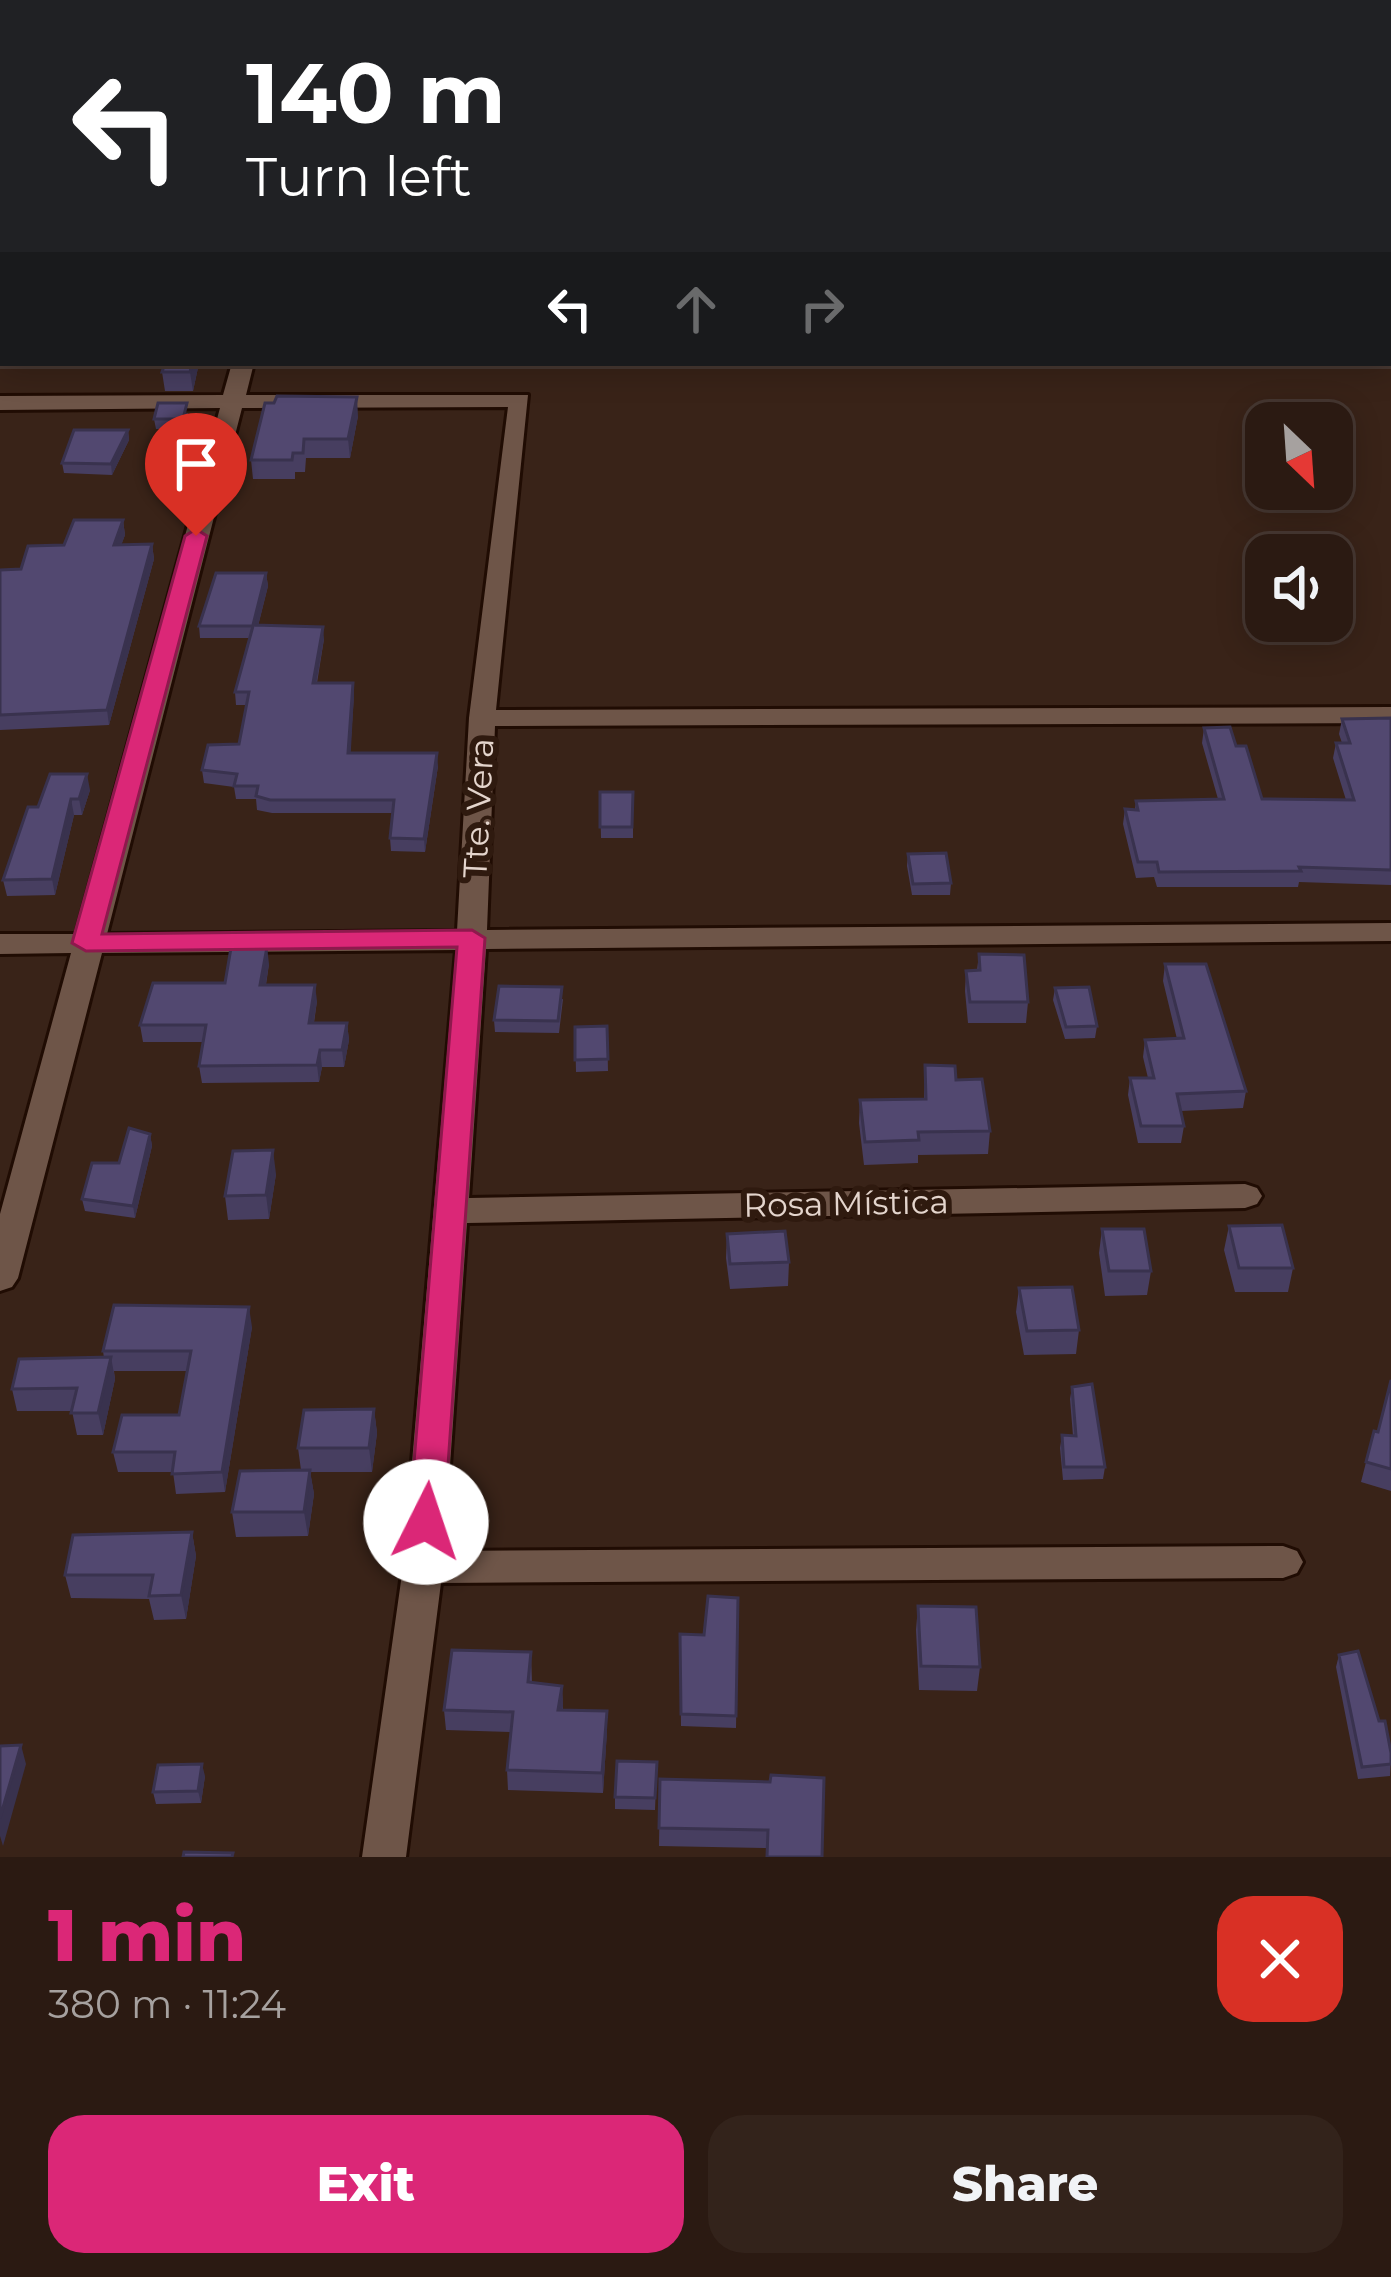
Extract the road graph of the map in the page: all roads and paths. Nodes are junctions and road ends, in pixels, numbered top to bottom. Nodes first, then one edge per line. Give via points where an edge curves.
1 (242, 366) edge
2 (232, 400) junction
3 (0, 403) edge
4 (1391, 715) edge
5 (482, 718) junction
6 (1391, 932) edge
7 (472, 938) junction
8 (86, 943) junction
9 (0, 944) edge
10 (1245, 1196) dead end
11 (447, 1210) junction
12 (0, 1278) edge
13 (1282, 1562) dead end
14 (423, 1567) junction
15 (384, 1857) edge

1 - 2 street
2 - 3 street
2 - 5 street, Tte. Vera via 511,396 521,405
2 - 8 street
4 - 5 street
5 - 7 street, Tte. Vera
6 - 7 street
7 - 8 street
7 - 11 street, Tte. Vera
8 - 9 street
8 - 12 street
10 - 11 street, Rosa Mística
11 - 14 street, Tte. Vera
13 - 14 street
14 - 15 street, Tte. Vera

